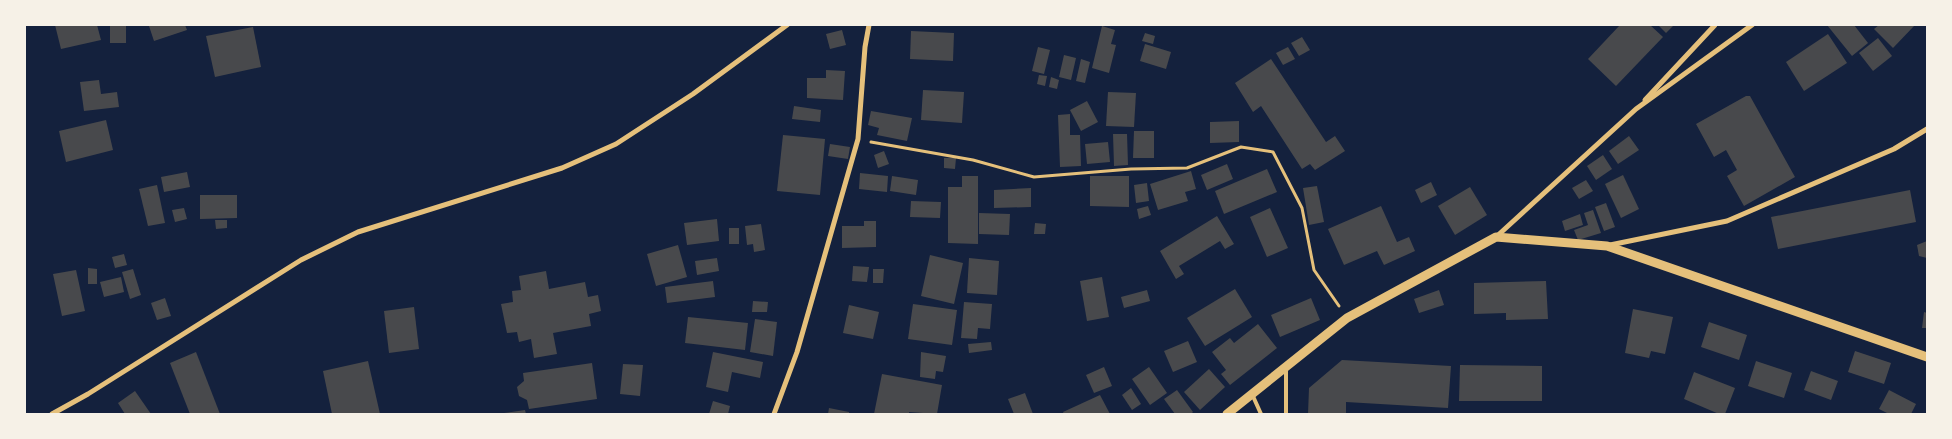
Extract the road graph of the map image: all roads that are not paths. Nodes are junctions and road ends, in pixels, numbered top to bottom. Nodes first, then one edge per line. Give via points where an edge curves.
1 (787, 25) edge
2 (869, 25) edge
3 (1716, 25) edge
4 (1752, 25) edge
5 (1636, 109) junction
6 (1927, 129) edge
7 (1496, 237) junction
8 (1607, 246) junction
9 (1927, 357) edge
10 (1286, 366) junction
11 (1252, 394) junction
12 (52, 414) edge
13 (774, 414) edge
14 (1227, 414) edge
15 (1261, 414) edge
16 (1286, 414) edge

1 - 12 street via 693,94 616,144 562,168 350,236 301,260
2 - 13 street via 858,139 797,352
3 - 5 street
4 - 5 street
5 - 7 street
6 - 8 street via 1894,149 1727,221
7 - 8 street
7 - 10 street via 1347,318
8 - 9 street
10 - 11 street
10 - 16 lane
11 - 14 street
11 - 15 lane

